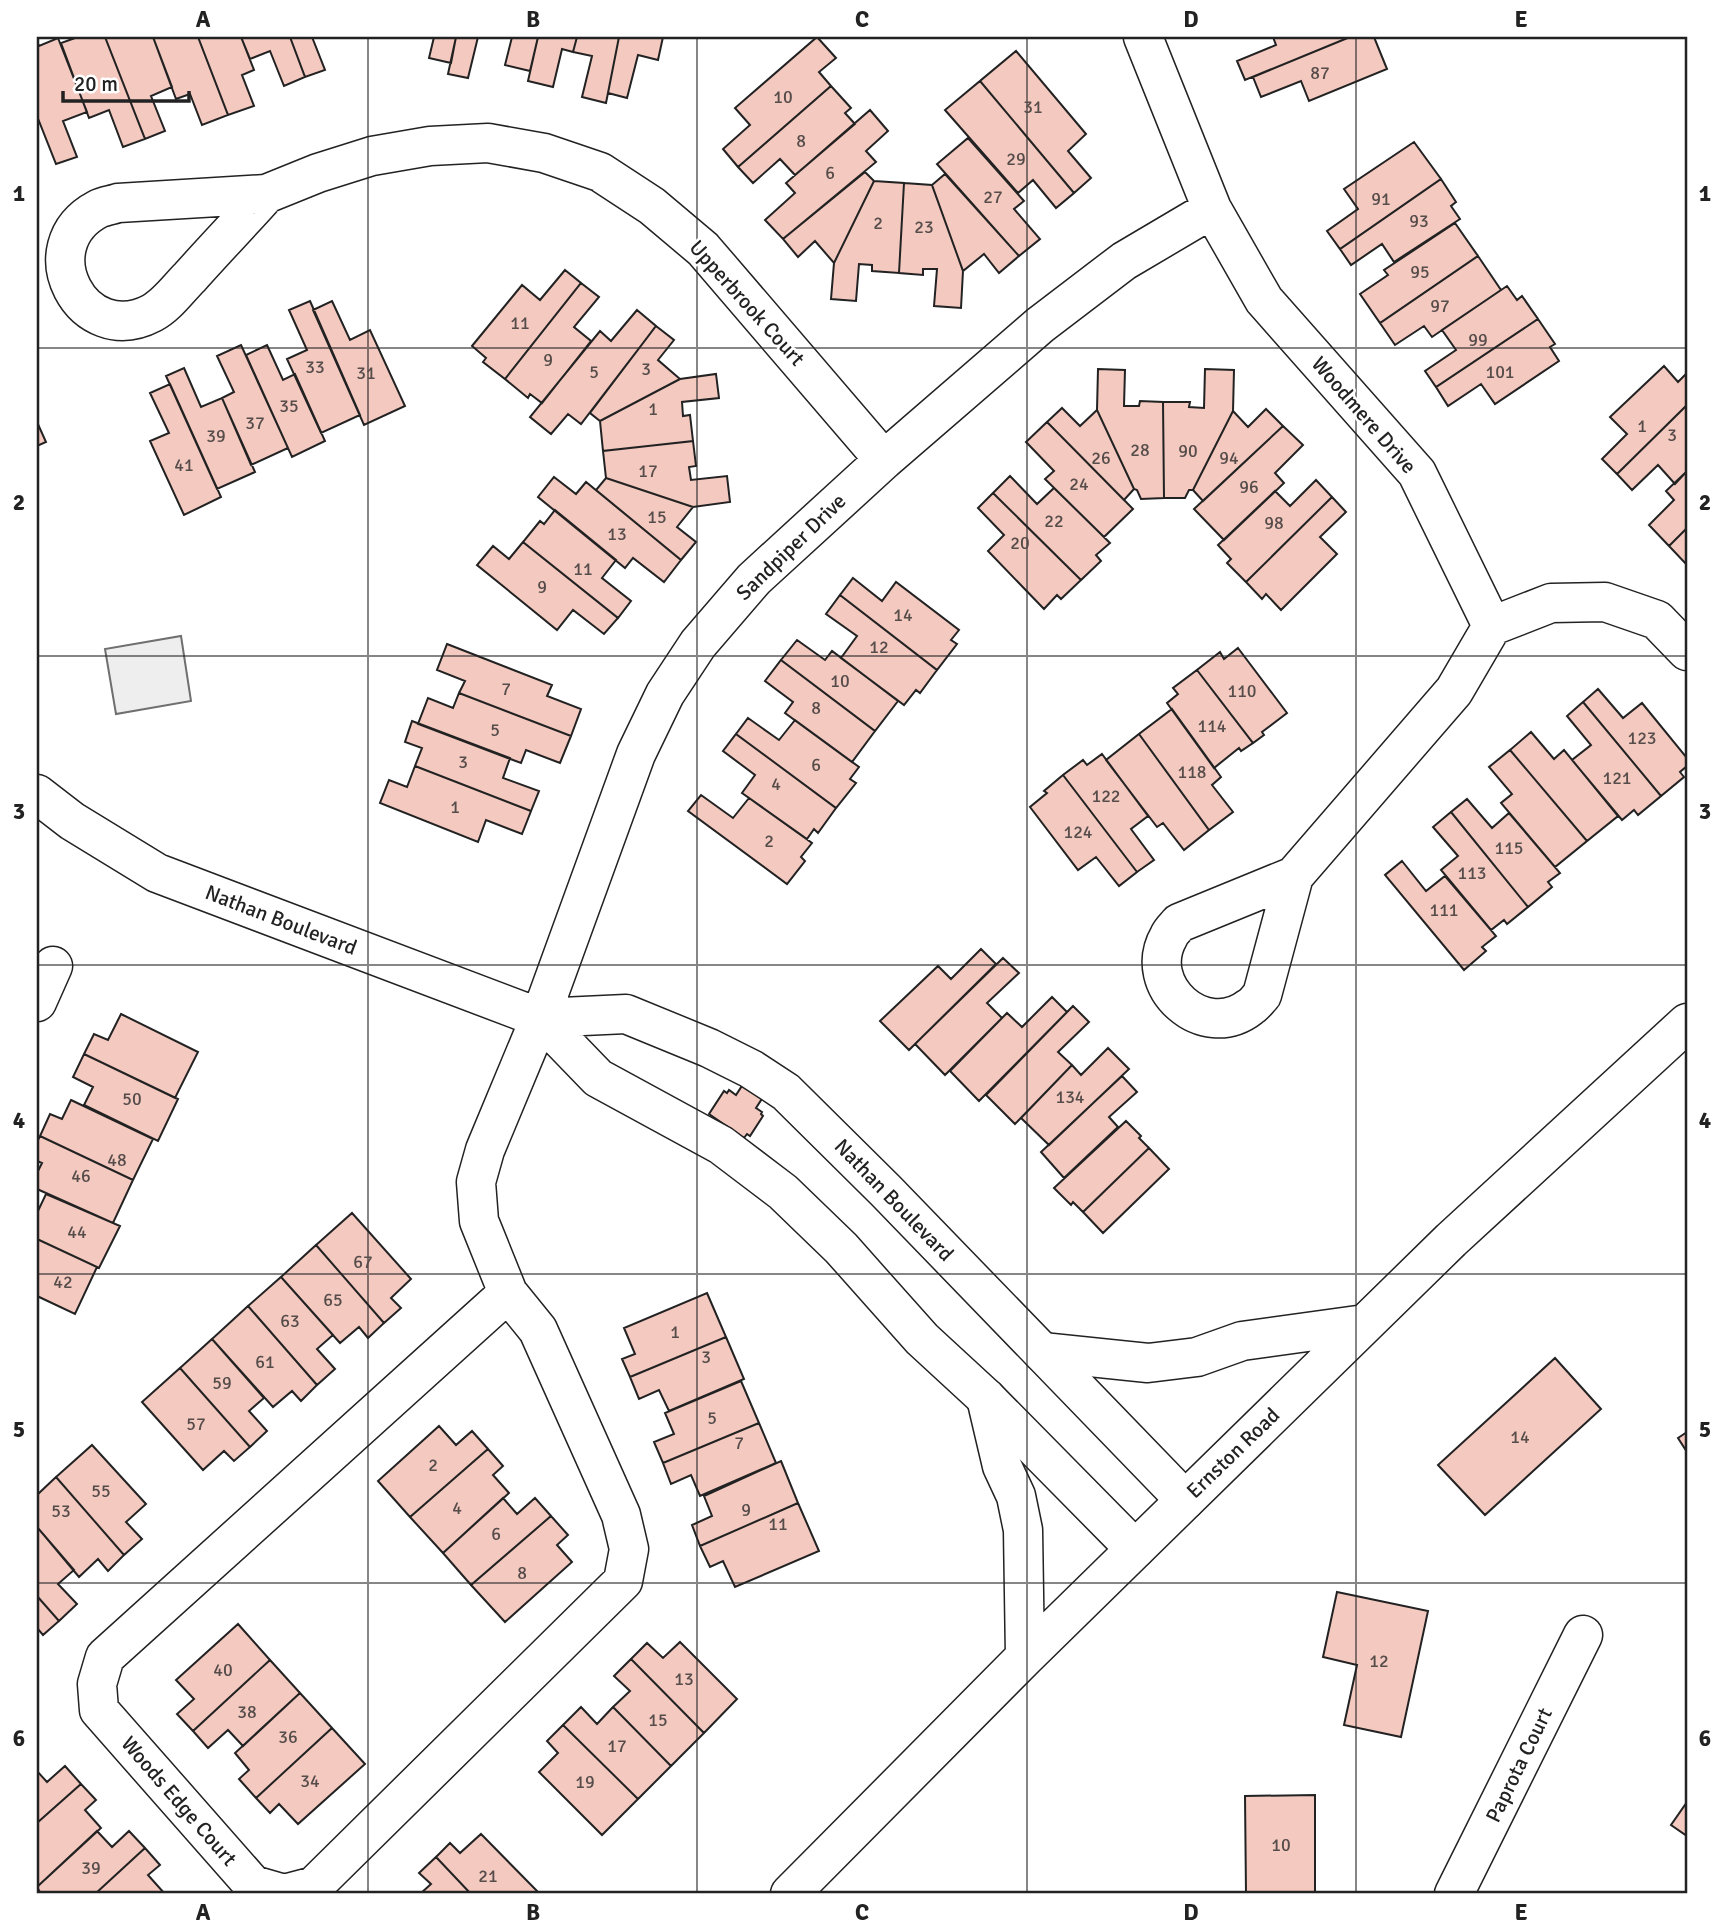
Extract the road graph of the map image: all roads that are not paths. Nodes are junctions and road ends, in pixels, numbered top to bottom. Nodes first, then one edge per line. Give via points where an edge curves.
1 (1143, 37) edge
2 (266, 194) junction
3 (1213, 209) junction
4 (884, 460) junction
5 (1492, 626) junction
6 (1687, 651) edge
7 (37, 794) edge
8 (1294, 876) dead end
9 (53, 966) dead end
10 (37, 1002) edge
11 (540, 1018) junction
12 (1687, 1023) edge
13 (508, 1293) junction
14 (1365, 1324) junction
15 (1042, 1352) junction
16 (986, 1398) junction
17 (1185, 1500) junction
18 (1135, 1549) junction
19 (1583, 1635) dead end
20 (1024, 1657) junction
21 (790, 1894) edge
22 (1454, 1894) edge

1 - 3 street, Woodmere Drive
2 - 2 street, Upperbrook Court via 99,208 69,239 65,262 70,286 95,314 118,320 143,318 165,305
2 - 4 street, Upperbrook Court via 372,156 430,146 488,143 544,153 600,172 652,206 703,249
3 - 4 street, Sandpiper Drive via 1124,261 1040,326
3 - 5 street, Woodmere Drive via 1264,300 1417,473
4 - 11 street, Sandpiper Drive via 754,579 698,644 665,694 636,754
5 - 6 street via 1551,603 1605,602 1657,620
5 - 8 street via 1454,691
7 - 11 street, Nathan Boulevard via 157,873
9 - 10 street
11 - 13 street, Woods Edge Court via 476,1182 479,1221
11 - 15 street, Nathan Boulevard via 626,1014 709,1048 786,1092
11 - 16 street, Nathan Boulevard via 598,1078 721,1145 783,1192 841,1248 922,1339
12 - 14 street, Ernston Road
13 - 13 street, Woods Edge Court via 105,1657 97,1684 99,1710 253,1885 284,1894 314,1886 623,1581 629,1549 621,1516 538,1330
14 - 15 street via 1242,1341 1197,1357 1148,1363
14 - 17 street, Ernston Road
15 - 17 street, Nathan Boulevard
16 - 18 street, Nathan Boulevard
16 - 20 street via 1023,1530
17 - 18 street, Ernston Road
18 - 20 street, Ernston Road
19 - 22 street, Paprota Court
20 - 21 street, Ernston Road

